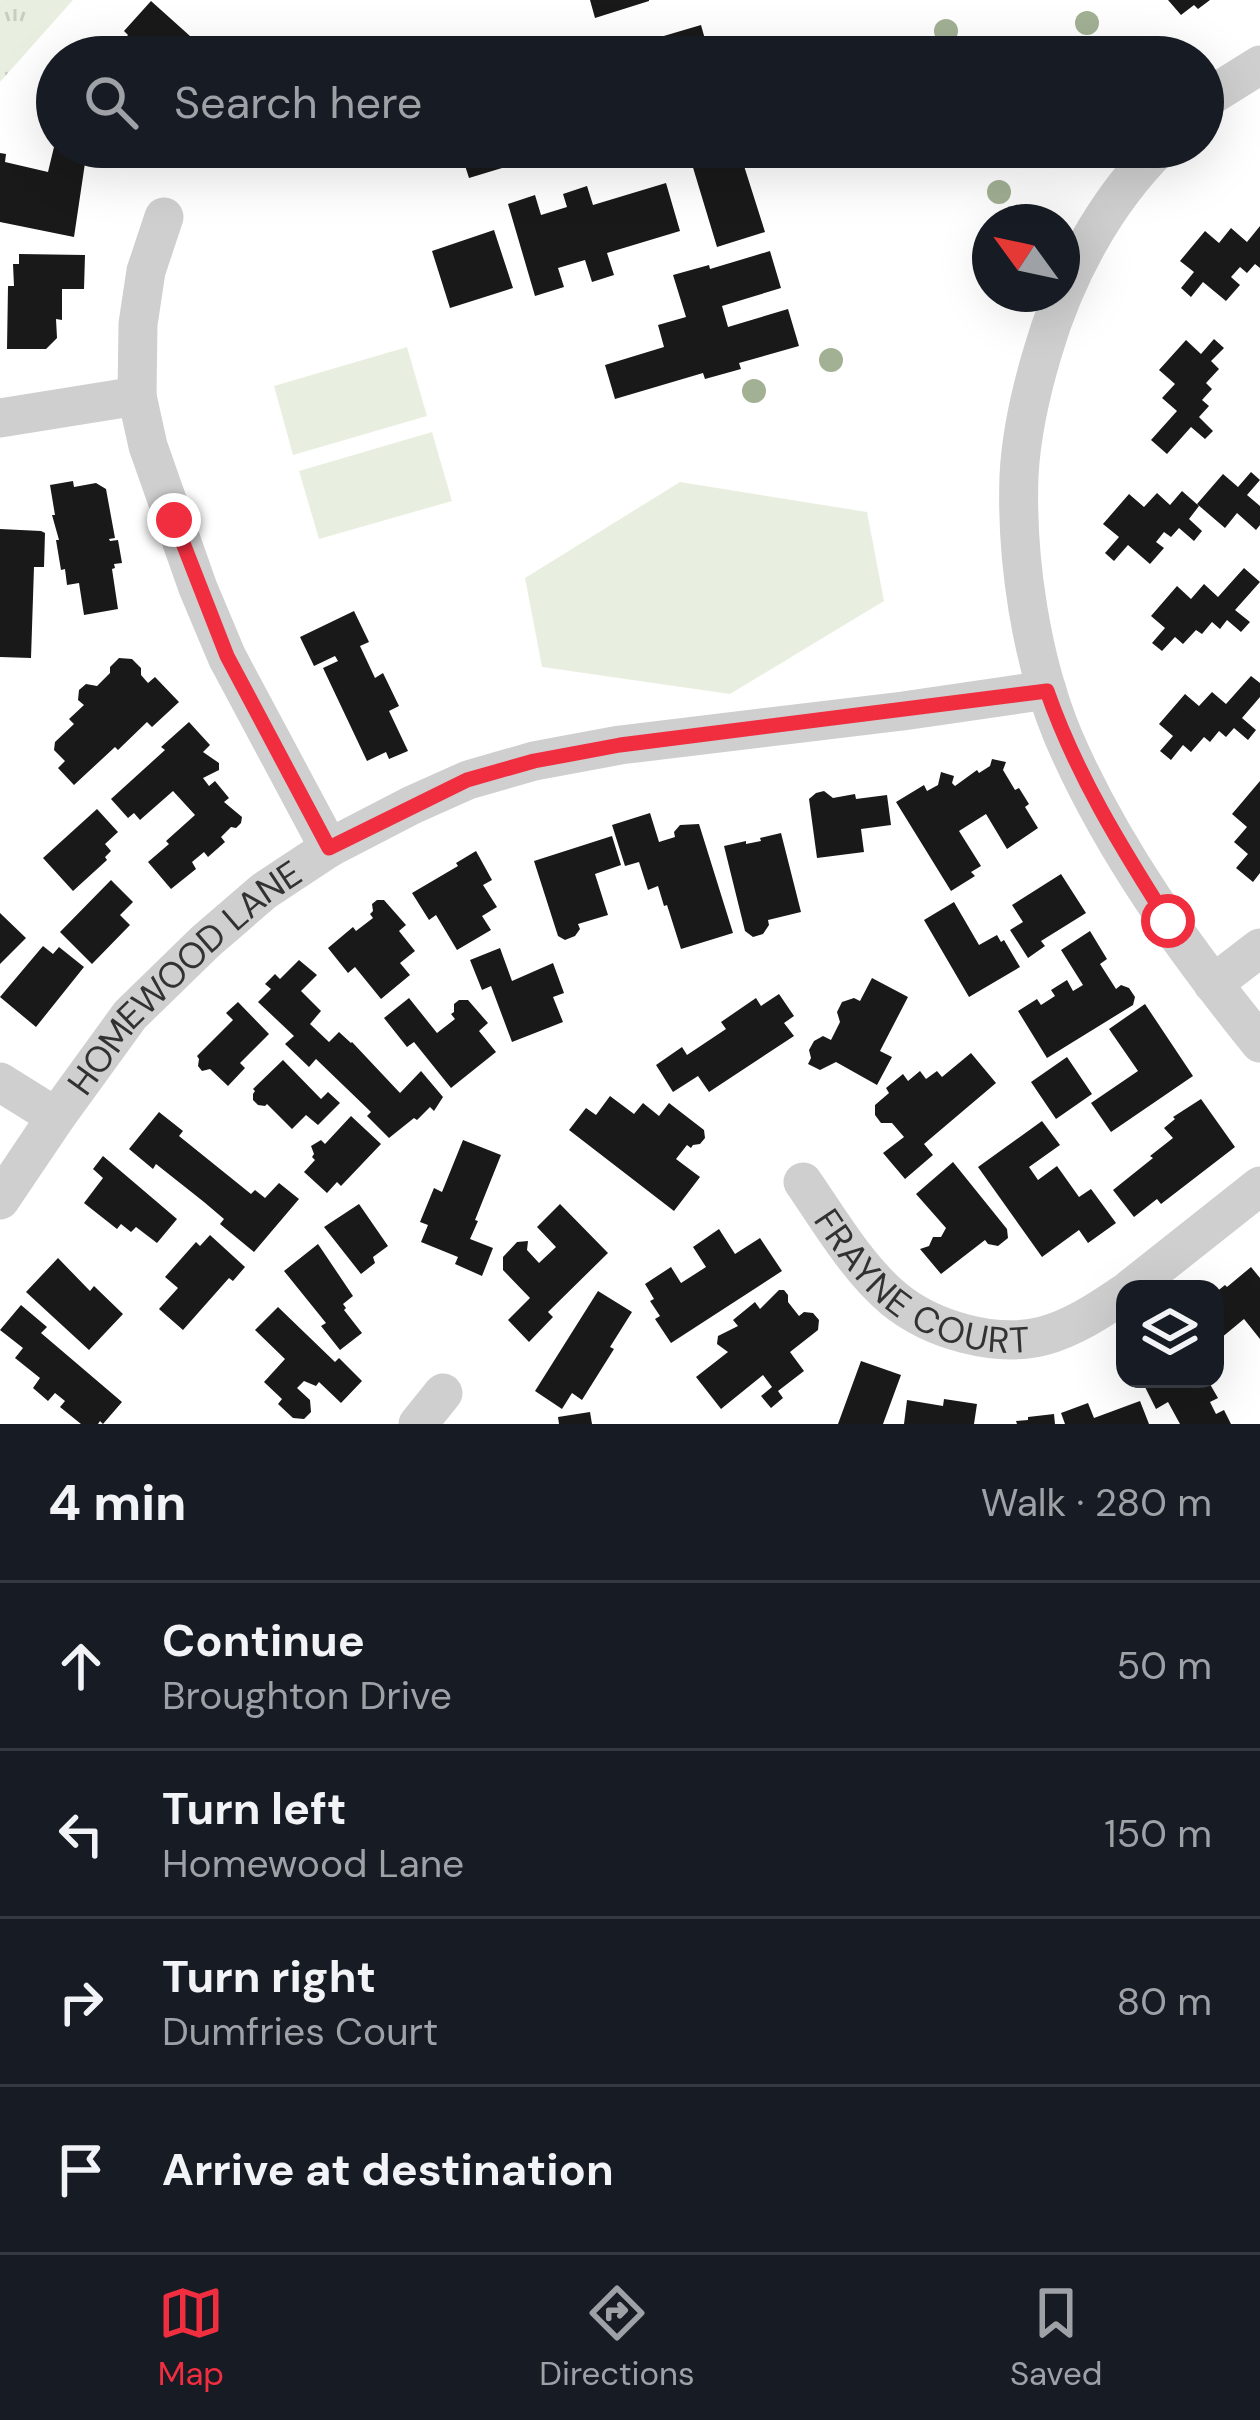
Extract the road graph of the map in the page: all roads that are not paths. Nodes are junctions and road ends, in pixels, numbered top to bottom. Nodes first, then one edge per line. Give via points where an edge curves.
1 (1260, 65) edge
2 (1224, 88) edge
3 (1140, 168) edge
4 (164, 217) dead end
5 (137, 396) junction
6 (0, 418) edge
7 (1047, 691) junction
8 (329, 848) junction
9 (1260, 948) edge
10 (1213, 984) junction
11 (1260, 1043) edge
12 (0, 1082) edge
13 (56, 1117) junction
14 (803, 1182) dead end
15 (1260, 1186) edge
16 (0, 1200) edge
17 (1141, 1280) edge
18 (1116, 1298) edge
19 (443, 1394) dead end
20 (418, 1424) edge

1 - 2 street
3 - 7 street via 1086,244 1054,313 1030,396 1020,552
4 - 5 street via 143,288
5 - 6 street
5 - 8 street via 227,656
7 - 8 street, HOMEWOOD LANE via 534,761 467,780
7 - 10 street via 1091,795
8 - 13 street, HOMEWOOD LANE via 264,891 130,1015
9 - 10 street
10 - 11 street
12 - 13 street
13 - 16 street, HOMEWOOD LANE
14 - 18 street, FRAYNE COURT via 895,1299 961,1332 999,1340 1042,1336
15 - 17 street, FRAYNE COURT
19 - 20 street

